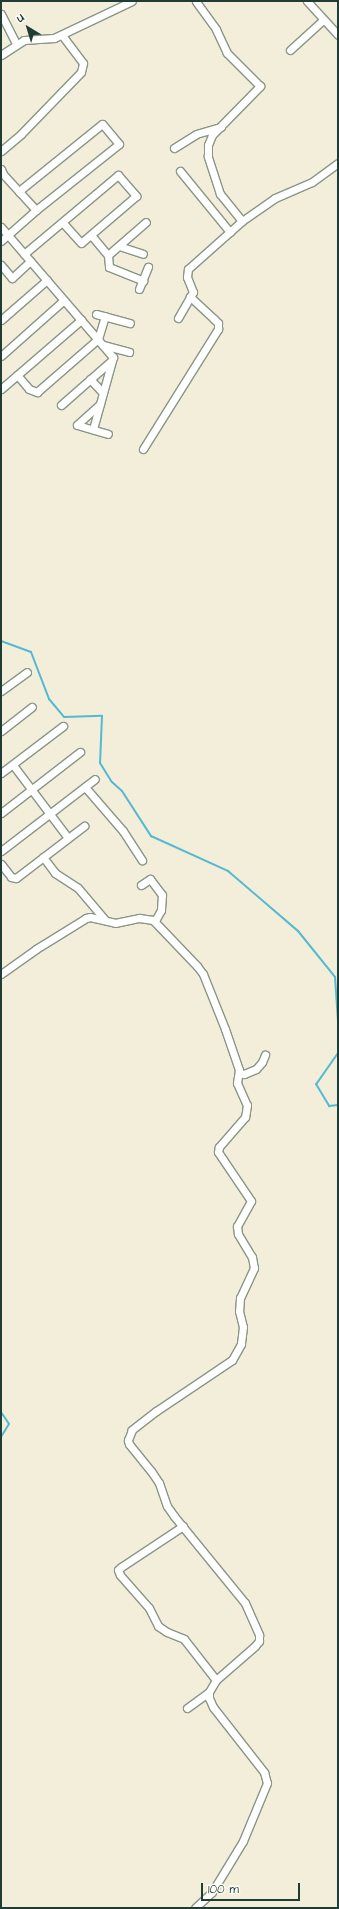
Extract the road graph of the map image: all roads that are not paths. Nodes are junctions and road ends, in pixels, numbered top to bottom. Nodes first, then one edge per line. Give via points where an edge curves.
1 (132, 1) edge
2 (196, 1) edge
3 (307, 1) edge
4 (1, 14) edge
5 (322, 20) junction
6 (62, 35) junction
7 (338, 35) edge
8 (16, 43) junction
9 (290, 50) dead end
10 (1, 55) edge
11 (221, 127) junction
12 (174, 148) dead end
13 (1, 151) edge
14 (338, 163) edge
15 (1, 169) edge
16 (180, 170) dead end
17 (19, 191) junction
18 (36, 210) junction
19 (242, 220) junction
20 (146, 222) dead end
21 (63, 223) junction
22 (1, 227) edge
23 (230, 232) junction
24 (8, 235) junction
25 (90, 235) junction
26 (1, 240) edge
27 (119, 246) junction
28 (24, 254) junction
29 (143, 254) dead end
30 (108, 255) junction
31 (30, 261) junction
32 (1, 265) edge
33 (148, 267) dead end
34 (47, 280) junction
35 (143, 281) junction
36 (139, 289) dead end
37 (190, 297) junction
38 (64, 300) junction
39 (96, 314) dead end
40 (105, 316) junction
41 (178, 318) dead end
42 (1, 320) edge
43 (81, 320) junction
44 (130, 323) dead end
45 (98, 339) junction
46 (103, 345) junction
47 (129, 352) dead end
48 (1, 356) edge
49 (112, 360) junction
50 (18, 375) junction
51 (90, 379) junction
52 (1, 389) edge
53 (103, 393) junction
54 (100, 404) junction
55 (61, 405) dead end
56 (93, 429) junction
57 (108, 434) dead end
58 (143, 449) dead end
59 (27, 672) dead end
60 (1, 691) edge
61 (32, 707) dead end
62 (63, 726) dead end
63 (1, 731) edge
64 (80, 752) dead end
65 (13, 765) junction
66 (1, 774) edge
67 (96, 779) dead end
68 (85, 787) junction
69 (32, 789) junction
70 (1, 813) edge
71 (50, 813) junction
72 (84, 826) dead end
73 (68, 838) junction
74 (1, 851) edge
75 (43, 857) junction
76 (142, 860) dead end
77 (1, 864) edge
78 (141, 885) dead end
79 (105, 921) junction
80 (155, 921) junction
81 (1, 974) edge
82 (264, 1056) dead end
83 (239, 1073) junction
84 (183, 1526) junction
85 (216, 1680) junction
86 (209, 1692) junction
87 (187, 1708) dead end
88 (195, 1908) edge

1 - 6 street
2 - 11 street via 216,29 227,53 260,86
3 - 5 street
4 - 8 street
5 - 7 street
5 - 9 street
6 - 8 street via 49,40 24,40
6 - 13 street via 82,63 81,72
8 - 10 street
11 - 12 street via 196,134
11 - 19 street via 212,135 208,145 208,156 220,194
14 - 19 street via 312,182 275,198
15 - 17 street
16 - 23 street
17 - 18 street
17 - 18 street via 102,124 119,144
18 - 24 street
19 - 23 street
20 - 27 street
21 - 25 street via 81,243
21 - 25 street via 118,175 136,196
21 - 28 street
22 - 24 street
23 - 37 street via 188,270 187,277 193,288
24 - 26 street
24 - 28 street
25 - 30 street
27 - 29 street
27 - 30 street
28 - 31 street
30 - 35 street via 109,266
31 - 32 street via 12,278
31 - 34 street
33 - 35 street
34 - 38 street
34 - 42 street
35 - 36 street
37 - 41 street
37 - 58 street via 218,323 218,329
38 - 43 street
38 - 48 street
39 - 40 street
40 - 44 street
40 - 45 street
43 - 45 street
43 - 50 street
45 - 46 street
45 - 50 street via 37,392 29,389
46 - 47 street
46 - 49 street via 113,357
49 - 51 street
49 - 53 street
50 - 52 street
51 - 53 street
51 - 55 street
53 - 54 street
54 - 56 street
54 - 56 street via 77,425
56 - 57 street
59 - 60 street
61 - 63 street
62 - 65 street
64 - 69 street
65 - 66 street
65 - 69 street
67 - 68 street
68 - 71 street
68 - 76 street via 124,831
69 - 70 street
69 - 71 street
71 - 73 street
71 - 74 street
72 - 73 street
73 - 75 street
75 - 77 street via 16,878 11,878
75 - 79 street via 55,873 78,888
78 - 80 street via 150,879 162,895 161,910
79 - 80 street via 115,923 148,918
79 - 81 street via 86,918
80 - 83 street via 203,974
82 - 83 street via 256,1068 244,1074
83 - 84 street via 237,1083 239,1092 246,1101 247,1111 218,1152 251,1201 237,1226 238,1234 252,1257 254,1268 240,1298 239,1311 243,1327 241,1344 232,1360 156,1411 132,1430 128,1440 159,1483 167,1506
84 - 85 street via 245,1603 259,1635 259,1642
84 - 85 street via 118,1570 149,1608 158,1626 184,1639
85 - 86 street
86 - 87 street
86 - 88 street via 213,1708 264,1772 267,1783 243,1841 212,1892

